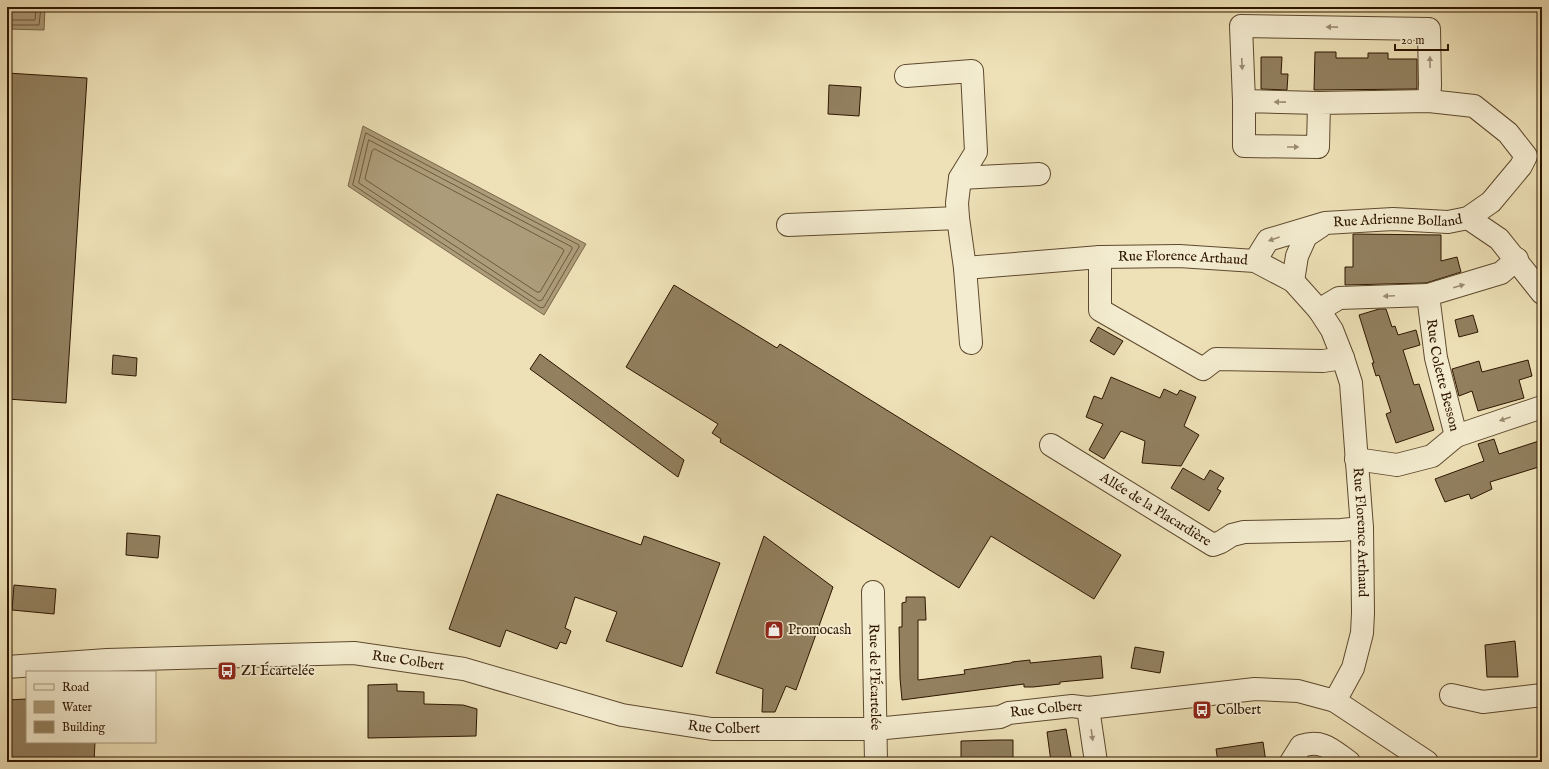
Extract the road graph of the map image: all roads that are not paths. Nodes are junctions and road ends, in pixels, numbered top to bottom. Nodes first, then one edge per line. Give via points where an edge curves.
1 (906, 76) dead end
2 (1244, 101) junction
3 (1429, 101) junction
4 (1319, 103) junction
5 (1039, 174) dead end
6 (960, 178) junction
7 (958, 218) junction
8 (1468, 218) junction
9 (1325, 223) junction
10 (788, 225) dead end
11 (1100, 257) junction
12 (1517, 259) junction
13 (1255, 261) junction
14 (965, 268) junction
15 (1293, 281) junction
16 (1542, 293) edge
17 (1428, 295) junction
18 (1319, 310) junction
19 (971, 343) dead end
20 (1343, 358) junction
21 (1542, 407) edge
22 (1456, 436) junction
23 (1051, 445) dead end
24 (1356, 459) junction
25 (1362, 528) junction
26 (873, 592) dead end
27 (7, 668) edge
28 (1451, 695) dead end
29 (1542, 695) edge
30 (1335, 701) junction
31 (1088, 708) junction
32 (875, 728) junction
33 (876, 762) edge
34 (1096, 762) edge
35 (1291, 762) edge
36 (1349, 762) edge
37 (1426, 762) edge

1 - 6 street via 972,70 976,152
3 -> 2 street via 1429,29 1240,26
4 -> 2 street, Rue Adrienne Bolland
2 -> 4 street via 1244,146 1318,147
3 - 4 street, Rue Adrienne Bolland
3 - 8 street, Rue Adrienne Bolland via 1474,106 1508,133 1526,156 1521,166 1491,202
5 - 6 street
6 - 7 street
7 - 10 street
7 - 14 street
8 - 9 street, Rue Adrienne Bolland via 1448,222 1394,219
8 - 12 street via 1499,238
9 -> 13 street, Rue Adrienne Bolland via 1268,240
9 - 15 street, Rue Adrienne Bolland via 1306,236 1297,256
11 - 13 street, Rue Florence Arthaud via 1178,256
11 - 14 street, Rue Florence Arthaud
11 - 20 street via 1100,310 1203,369 1216,359 1323,361
12 - 16 street
17 -> 12 street via 1501,274
13 - 15 street, Rue Florence Arthaud
14 - 19 street
15 - 18 street, Rue Florence Arthaud
17 -> 18 street via 1339,298
17 - 22 street, Rue Colette Besson via 1436,358
18 - 20 street, Rue Florence Arthaud via 1332,330
20 - 24 street, Rue Florence Arthaud via 1351,383
21 -> 22 street, Rue Colette Besson
22 - 24 street via 1432,456 1397,465
23 - 25 street, Allée de la Placardière via 1212,545 1244,532
24 - 25 street, Rue Florence Arthaud
25 - 30 street, Rue Florence Arthaud via 1362,633 1353,668
26 - 32 street, Rue de l'Écartelée
27 - 32 street, Rue Colbert via 107,660 354,653 464,669 622,715 712,729
28 - 29 street via 1483,702
30 - 31 street, Rue Colbert via 1298,691 1255,689
30 - 37 street, Rue Colbert
31 - 32 street, Rue Colbert via 1072,706 1009,713 1000,717
31 -> 34 street
32 - 33 street, Rue de l'Écartelée
35 - 36 street via 1301,746 1312,742 1323,744

